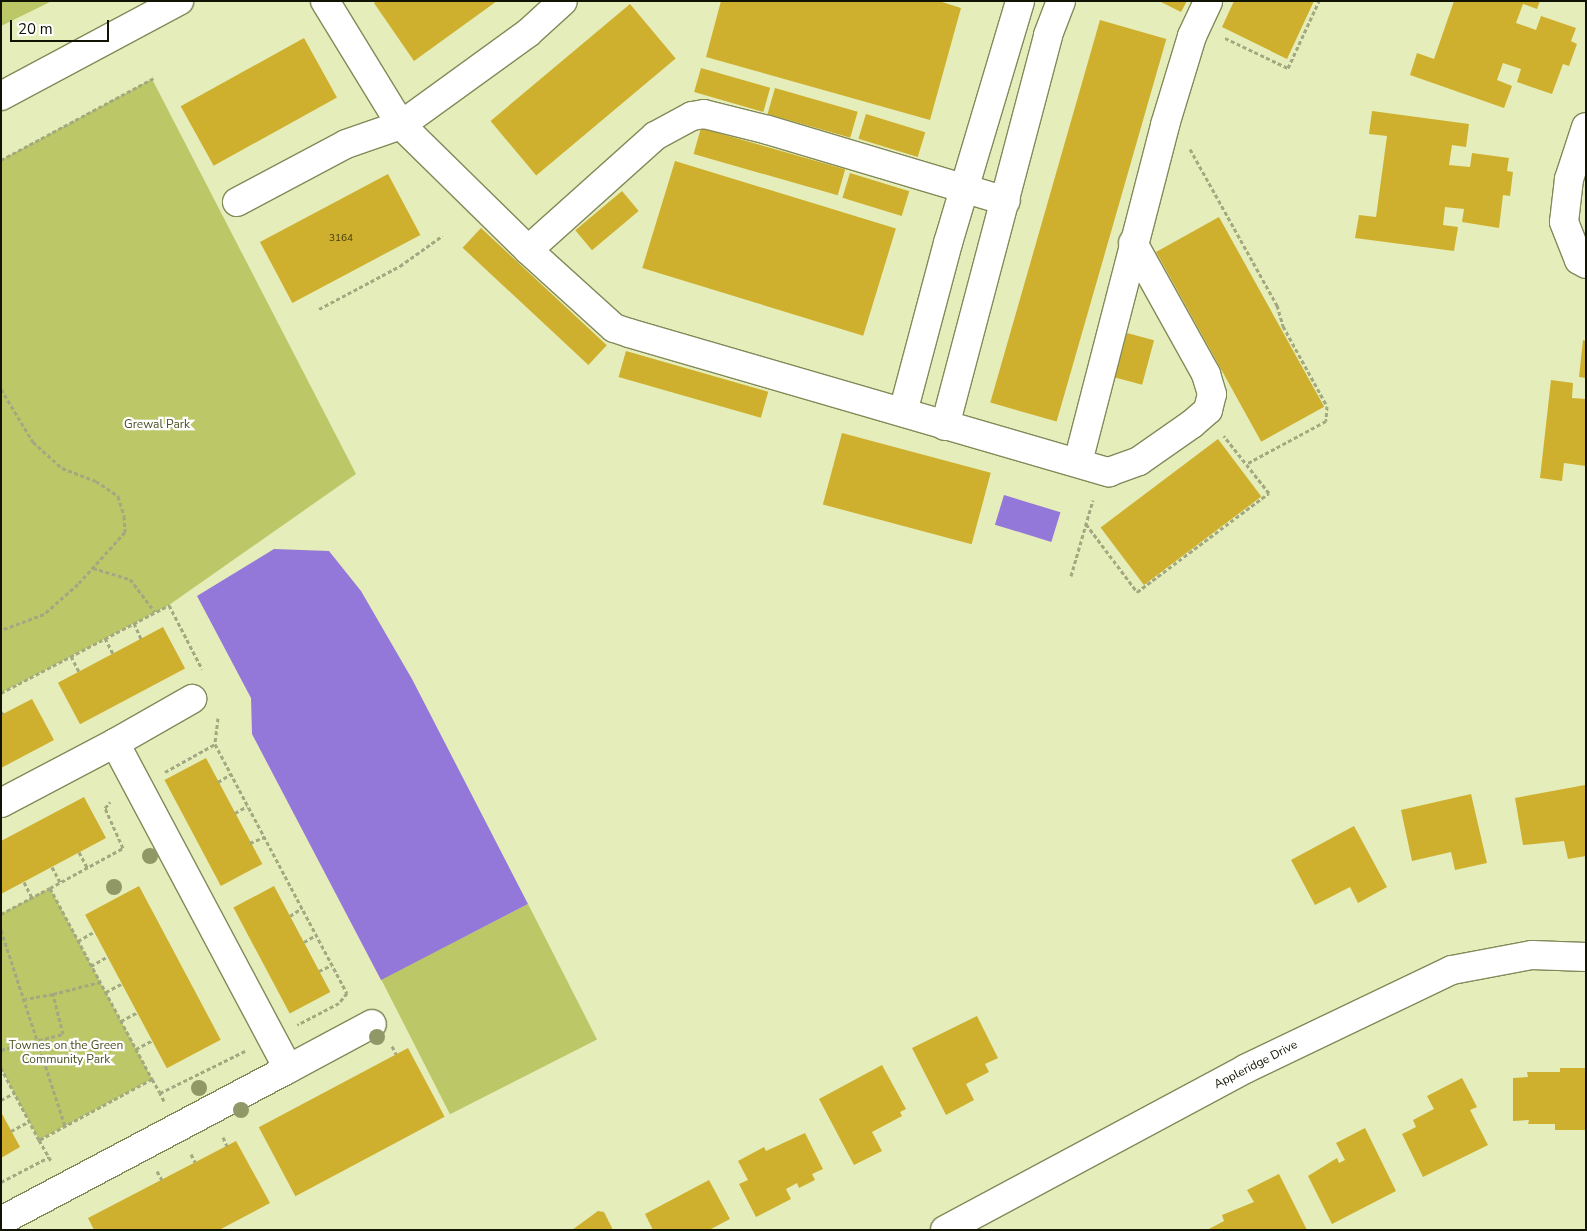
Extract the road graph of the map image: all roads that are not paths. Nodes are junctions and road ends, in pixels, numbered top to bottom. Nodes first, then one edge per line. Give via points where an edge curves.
1 (179, 1) edge
2 (325, 1) edge
3 (563, 1) edge
4 (1020, 1) edge
5 (1061, 1) edge
6 (1203, 13) edge
7 (1, 96) edge
8 (402, 125) junction
9 (1586, 127) edge
10 (964, 189) junction
11 (1006, 201) junction
12 (237, 202) dead end
13 (1133, 243) junction
14 (528, 250) junction
15 (1586, 264) edge
16 (903, 412) junction
17 (945, 426) junction
18 (1078, 462) junction
19 (192, 699) dead end
20 (115, 743) junction
21 (1, 803) edge
22 (1586, 957) edge
23 (372, 1024) dead end
24 (288, 1069) junction
25 (1, 1221) edge
26 (945, 1230) edge

1 - 7 street
2 - 8 street
3 - 8 street via 507,48
4 - 10 street
5 - 11 street via 1048,35
6 - 13 street via 1165,125
8 - 12 street via 346,144
8 - 14 street
9 - 15 street via 1569,179 1564,222 1579,260
10 - 11 street
10 - 14 street via 730,119 698,115 654,136
10 - 16 street
11 - 17 street
13 - 18 street
13 - 18 street via 1206,374 1212,394 1205,412 1192,424 1123,468 1109,472
14 - 16 street via 614,328
16 - 17 street
17 - 18 street
19 - 20 street
20 - 21 street
20 - 24 street
22 - 26 street, Appleridge Drive via 1532,955 1452,970 1245,1069
23 - 24 street
24 - 25 street

